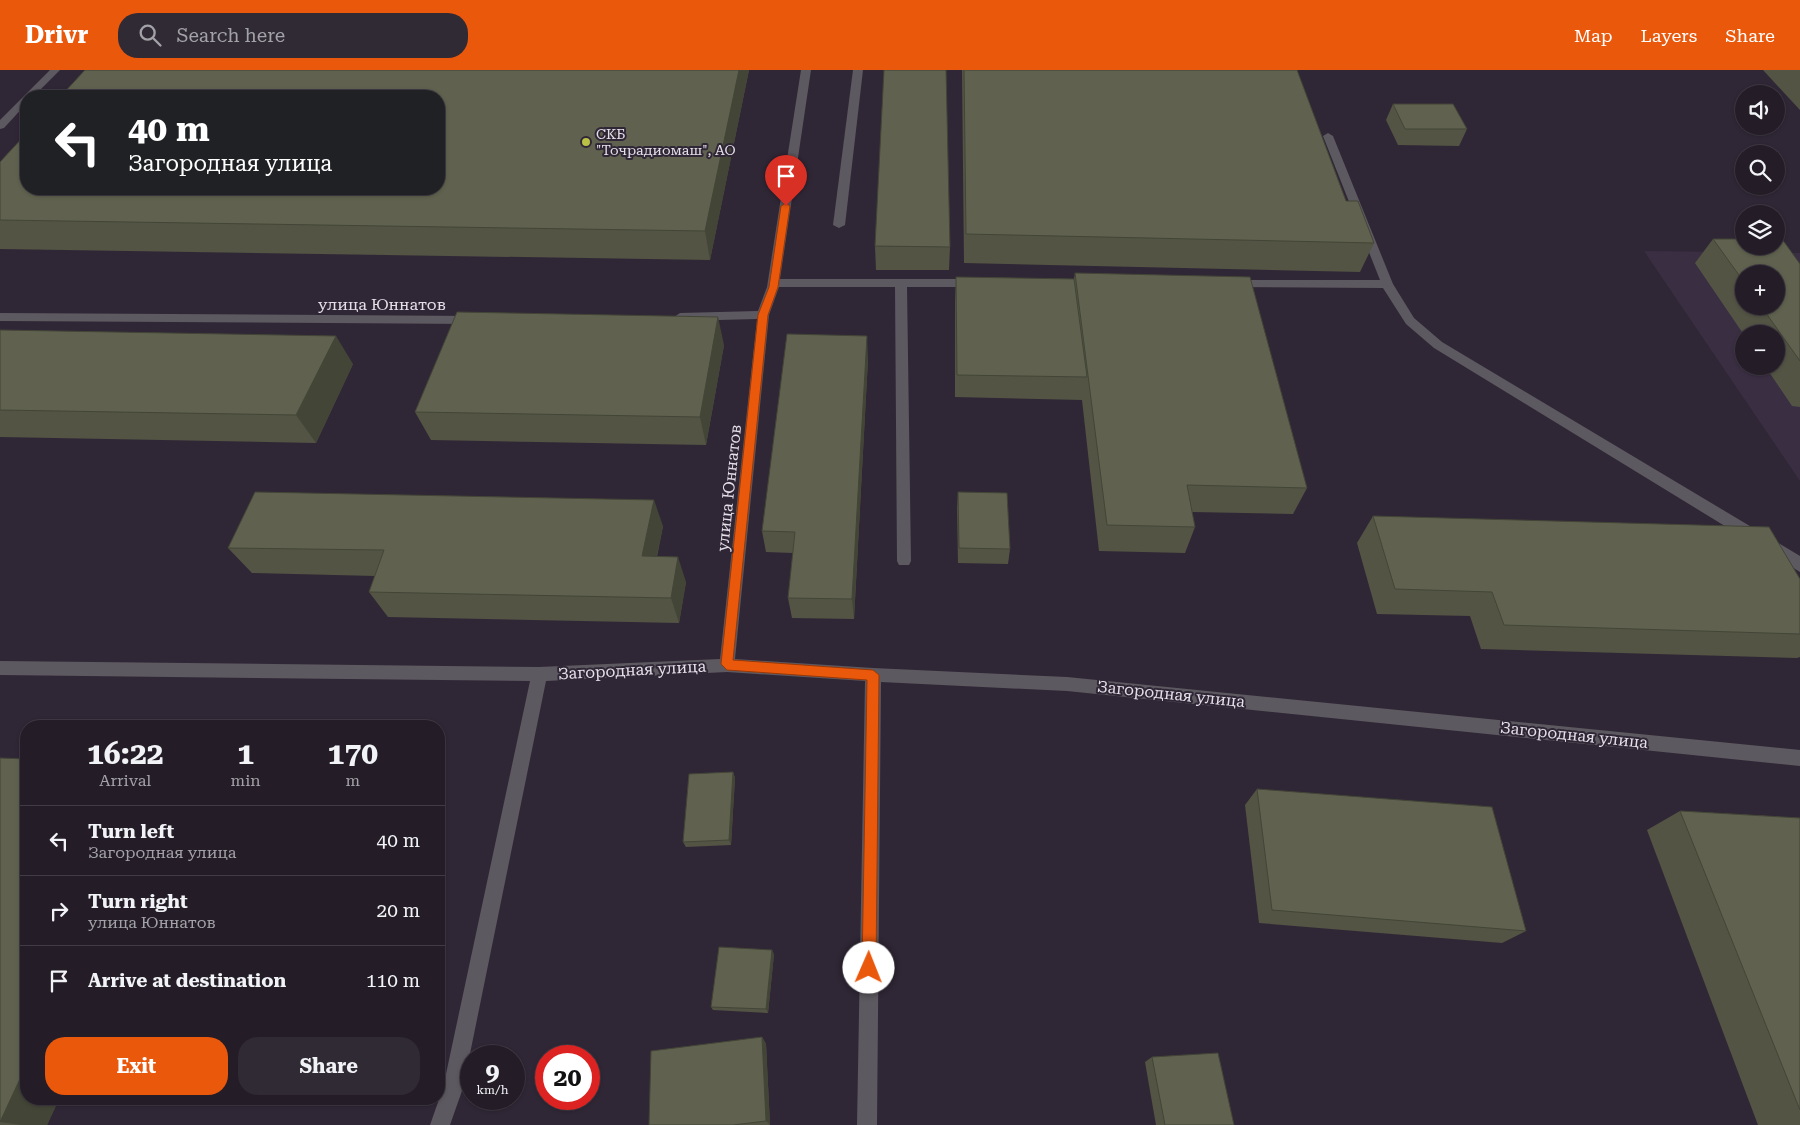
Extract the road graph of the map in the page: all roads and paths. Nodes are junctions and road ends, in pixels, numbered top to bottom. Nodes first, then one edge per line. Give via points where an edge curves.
1 (55, 70) edge
2 (806, 70) edge
3 (858, 70) edge
4 (36, 90) edge
5 (20, 106) edge
6 (0, 126) edge
7 (1328, 136) dead end
8 (839, 225) dead end
9 (774, 283) junction
10 (902, 283) junction
11 (991, 283) edge
12 (1219, 284) edge
13 (1388, 284) junction
14 (763, 315) junction
15 (0, 317) edge
16 (665, 317) edge
17 (488, 320) edge
18 (904, 561) dead end
19 (1800, 566) edge
20 (727, 664) junction
21 (0, 668) edge
22 (540, 674) junction
23 (873, 675) junction
24 (1800, 758) edge
25 (440, 1125) edge
26 (867, 1125) edge

1 - 4 street
2 - 9 street, улица Юннатов
3 - 8 street
5 - 6 street
7 - 13 street
9 - 10 street
9 - 14 street, улица Юннатов
10 - 11 street
10 - 18 street
12 - 13 street
13 - 19 street via 1410,321 1438,345 1796,560
14 - 16 street
14 - 20 street, улица Юннатов
15 - 17 street, улица Юннатов
20 - 22 street, Загородная улица
20 - 23 street, Загородная улица
21 - 22 street, Загородная улица
22 - 25 street via 453,1088
23 - 24 street, Загородная улица via 1067,684
23 - 26 street

